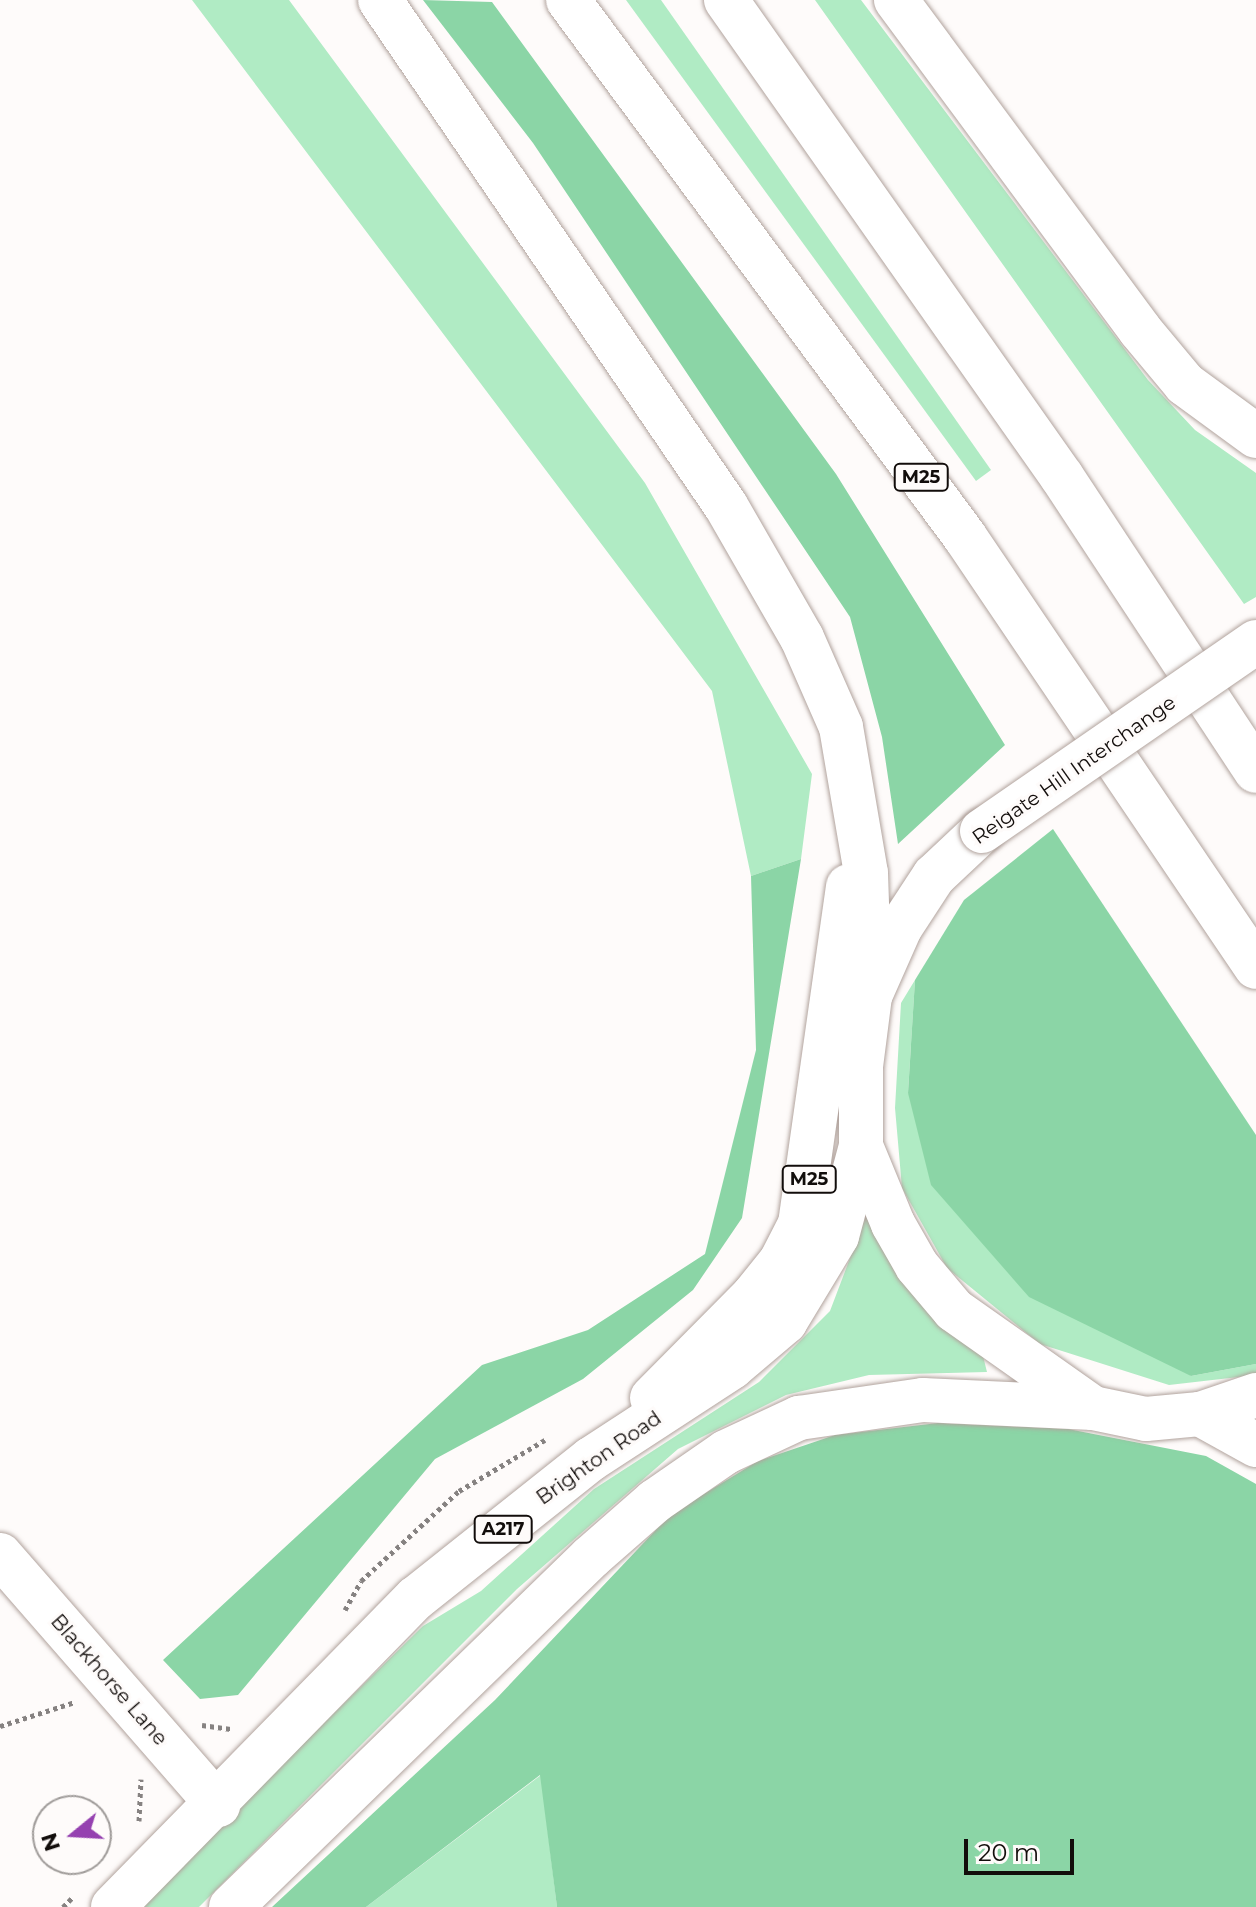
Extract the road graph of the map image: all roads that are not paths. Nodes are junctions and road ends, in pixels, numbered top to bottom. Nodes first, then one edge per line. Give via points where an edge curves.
1 (380, 0) edge
2 (568, 0) edge
3 (726, 0) edge
4 (896, 0) edge
5 (1256, 436) edge
6 (1256, 642) edge
7 (1256, 771) edge
8 (857, 820) junction
9 (1256, 967) edge
10 (870, 996) junction
11 (861, 1146) junction
12 (1256, 1395) edge
13 (1093, 1408) junction
14 (1200, 1414) junction
15 (574, 1445) junction
16 (1256, 1445) edge
17 (0, 1555) edge
18 (218, 1805) junction
19 (99, 1896) edge
20 (231, 1907) edge

1 - 8 main road, M25 via 726,506 802,638 841,727
2 - 9 main road, M25 via 965,537
3 - 7 main road via 1062,477
4 - 5 main road via 1140,330 1185,384
6 - 10 main road, Reigate Hill Interchange, bridge via 982,831 934,876 900,928
8 - 10 main road, M25 via 866,873
8 - 15 main road, M25 via 800,1224 781,1261 753,1296
10 - 11 main road, Reigate Hill Interchange via 861,1066
11 - 13 main road, Reigate Hill Interchange via 893,1224 917,1266 954,1310
11 - 15 main road, Brighton Road / A217 via 837,1236 785,1322 732,1367
12 - 14 main road, Reigate Hill Interchange
13 - 14 main road, Reigate Hill Interchange via 1146,1419
13 - 20 main road via 923,1400 799,1418 726,1452 655,1501 591,1557
14 - 16 main road
15 - 18 main road, Brighton Road / A217 via 416,1598
17 - 18 main road, Blackhorse Lane
18 - 19 main road, Brighton Road / A217

